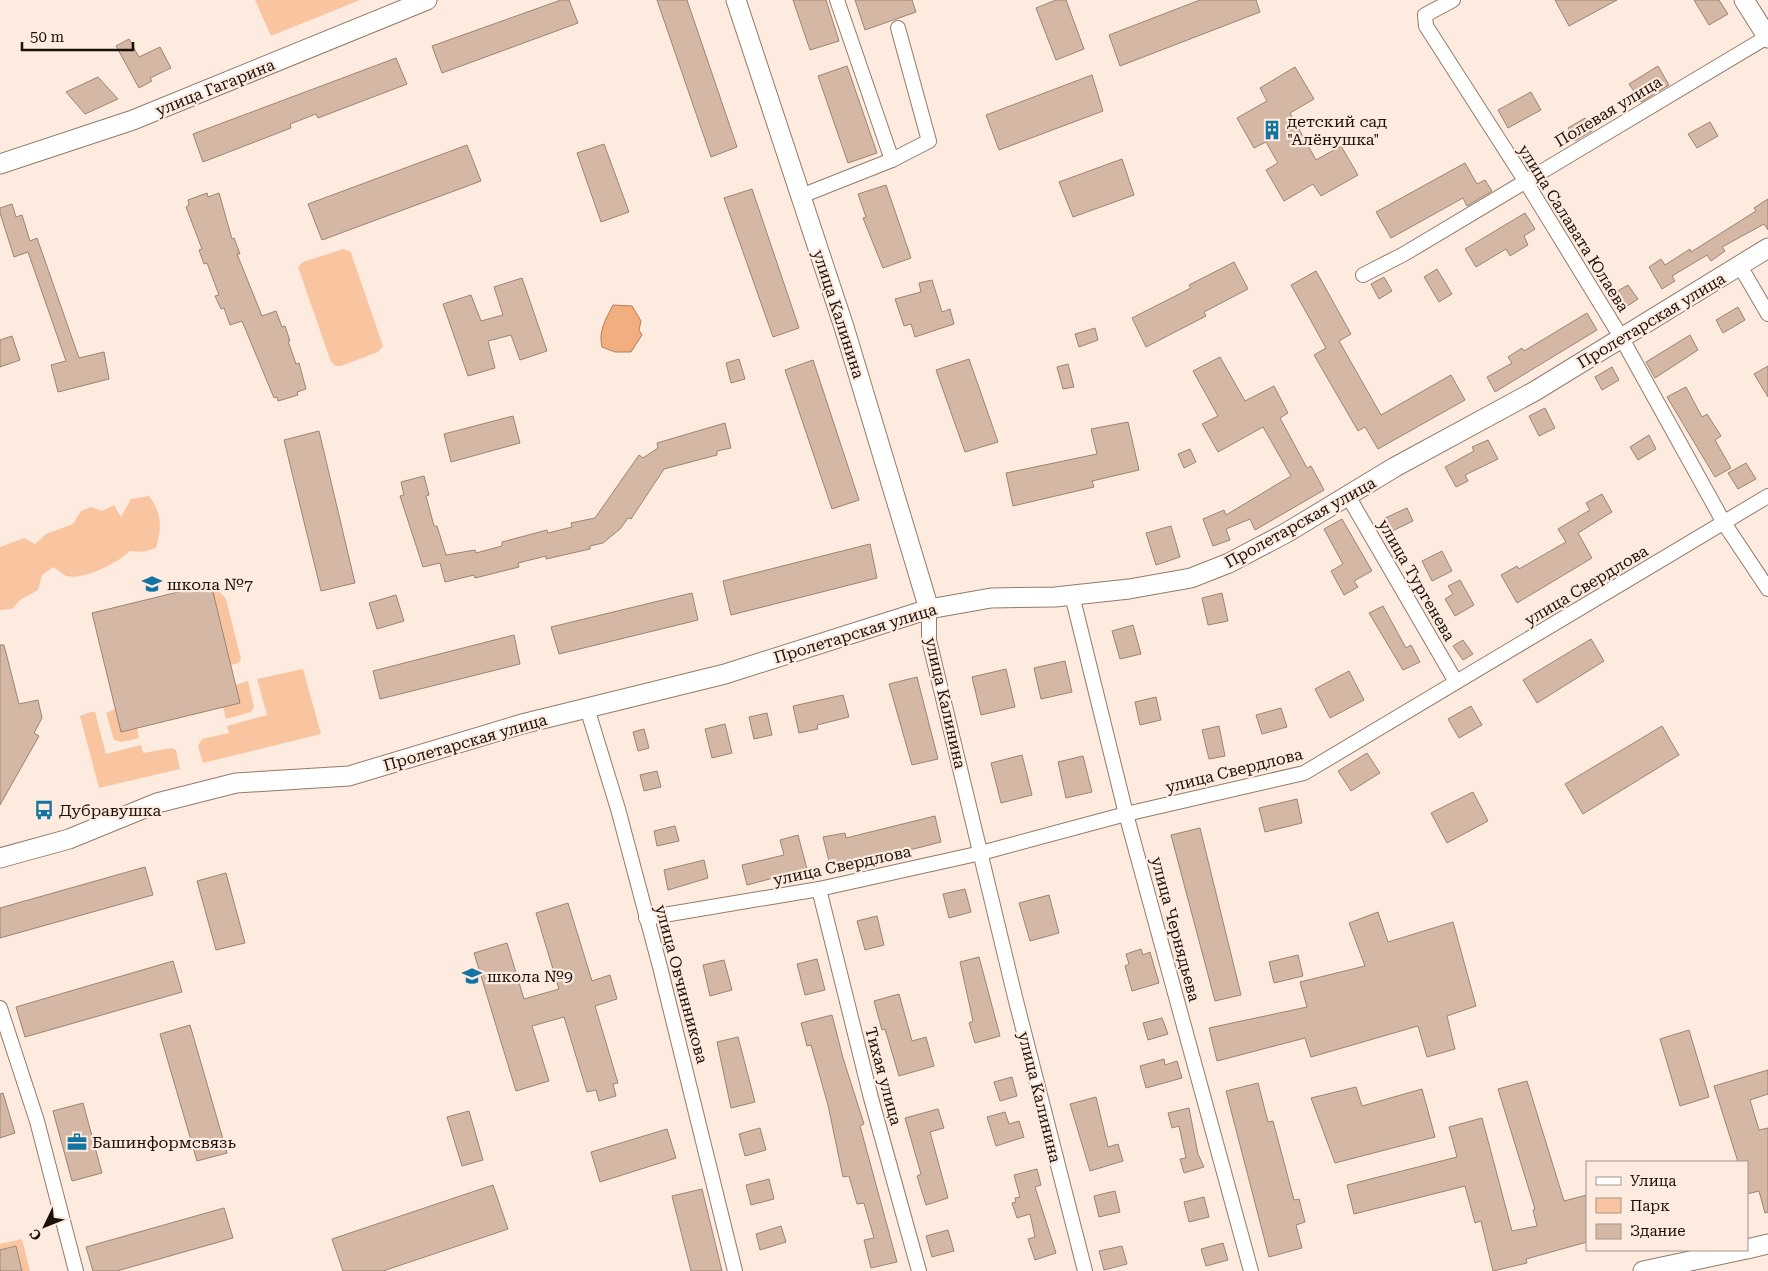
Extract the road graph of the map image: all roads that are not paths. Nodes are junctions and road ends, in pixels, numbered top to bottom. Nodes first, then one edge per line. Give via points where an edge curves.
1 (427, 0) edge
2 (736, 0) edge
3 (837, 0) edge
4 (1453, 0) edge
5 (1744, 0) edge
6 (898, 28) dead end
7 (1768, 38) edge
8 (892, 160) junction
9 (0, 164) edge
10 (1526, 182) junction
11 (801, 196) junction
12 (1768, 248) edge
13 (1740, 266) junction
14 (1364, 275) dead end
15 (1768, 314) edge
16 (1621, 337) junction
17 (1348, 496) junction
18 (1768, 496) edge
19 (1724, 523) junction
20 (1768, 589) edge
21 (1072, 596) junction
22 (929, 608) junction
23 (1456, 682) junction
24 (587, 708) junction
25 (1126, 814) junction
26 (981, 853) junction
27 (0, 858) edge
28 (819, 890) junction
29 (646, 918) junction
30 (0, 1008) edge
31 (1768, 1244) edge
32 (1748, 1249) edge
33 (1737, 1251) edge
34 (76, 1271) edge
35 (735, 1271) edge
36 (919, 1271) edge
37 (1085, 1271) edge
38 (1251, 1271) edge
39 (1642, 1271) edge

1 - 9 street, улица Гагарина via 133,120
2 - 11 street, улица Калинина
3 - 8 street
4 - 10 street, улица Салавата Юлаева via 1425,15 1426,26
5 - 7 street
6 - 8 street via 929,141
7 - 10 street, Полевая улица
8 - 11 street
10 - 14 street, Полевая улица
10 - 16 street, улица Салавата Юлаева
11 - 22 street, улица Калинина
12 - 13 street, Пролетарская улица
13 - 15 street
13 - 16 street, Пролетарская улица
16 - 17 street, Пролетарская улица via 1535,391
16 - 19 street, улица Салавата Юлаева
17 - 21 street, Пролетарская улица via 1245,554 1191,578
17 - 23 street, улица Тургенева
18 - 19 street, улица Свердлова
19 - 20 street, улица Салавата Юлаева
19 - 23 street, улица Свердлова
21 - 22 street, Пролетарская улица via 991,598
21 - 25 street, улица Чернядьева
22 - 24 street, Пролетарская улица via 725,674
22 - 26 street, улица Калинина via 929,640
23 - 25 street, улица Свердлова via 1304,772
24 - 27 street, Пролетарская улица via 349,776 236,783 157,803 70,839
24 - 29 street, улица Овчинникова via 618,808
25 - 26 street, улица Свердлова
25 - 38 street, улица Чернядьева
26 - 28 street, улица Свердлова
26 - 37 street, улица Калинина
28 - 29 street, улица Свердлова
28 - 36 street, Тихая улица via 871,1098
29 - 35 street, улица Овчинникова
30 - 34 street via 37,1121
31 - 32 street
33 - 39 street

